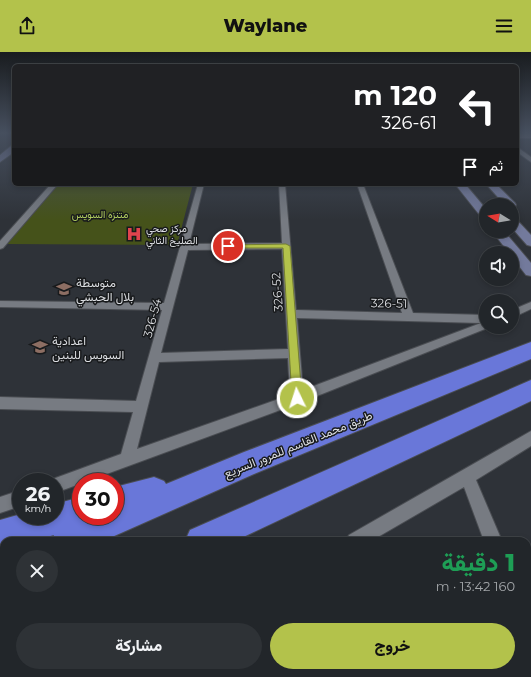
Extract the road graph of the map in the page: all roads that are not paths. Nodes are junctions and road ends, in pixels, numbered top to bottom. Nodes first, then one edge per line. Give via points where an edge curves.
1 (53, 186) edge
2 (199, 186) edge
3 (282, 186) edge
4 (361, 186) edge
5 (462, 186) edge
6 (471, 186) edge
7 (481, 186) edge
8 (493, 186) edge
9 (484, 198) edge
10 (488, 198) edge
11 (504, 198) edge
12 (479, 207) edge
13 (519, 214) edge
14 (531, 227) edge
15 (519, 229) edge
16 (504, 238) edge
17 (513, 238) edge
18 (531, 242) edge
19 (0, 245) edge
20 (286, 246) junction
21 (184, 247) junction
22 (531, 261) edge
23 (531, 272) edge
24 (0, 304) edge
25 (531, 305) edge
26 (168, 308) junction
27 (519, 311) edge
28 (291, 314) junction
29 (408, 317) junction
30 (479, 319) edge
31 (479, 328) edge
32 (531, 350) edge
33 (294, 353) junction
34 (154, 358) junction
35 (531, 390) edge
36 (297, 398) junction
37 (2, 406) edge
38 (141, 407) junction
39 (531, 438) edge
40 (128, 458) junction
41 (244, 465) junction
42 (467, 477) junction
43 (64, 482) edge
44 (319, 486) junction
45 (124, 499) edge
46 (12, 501) edge
47 (0, 505) edge
48 (72, 515) edge
49 (0, 535) edge
50 (76, 537) edge
51 (210, 537) edge
52 (240, 537) edge
53 (362, 537) edge
54 (491, 537) edge

1 - 19 street
2 - 21 street, 326-54
3 - 20 street, 326-52
4 - 29 street
5 - 12 street
6 - 9 street
7 - 10 street
8 - 11 street
13 - 14 street
15 - 18 street
16 - 23 street
17 - 22 street
20 - 21 street
20 - 28 street, 326-52
21 - 26 street, 326-54
24 - 26 street
25 - 27 street
26 - 34 street, 326-54
28 - 29 street, 326-51
28 - 33 street, 326-52
29 - 30 street, 326-51
31 - 36 street
32 - 41 highway, طريق محمد القاسم للمرور السريع
33 - 34 street
33 - 36 street, 326-52
34 - 38 street, 326-54
35 - 44 highway
36 - 40 street
37 - 38 street
38 - 40 street, 326-54
39 - 42 street
40 - 43 street
41 - 45 highway
41 - 50 highway, طريق محمد القاسم للمرور السريع
42 - 53 street
42 - 54 street
44 - 51 highway
44 - 52 highway
46 - 47 street
48 - 49 highway

